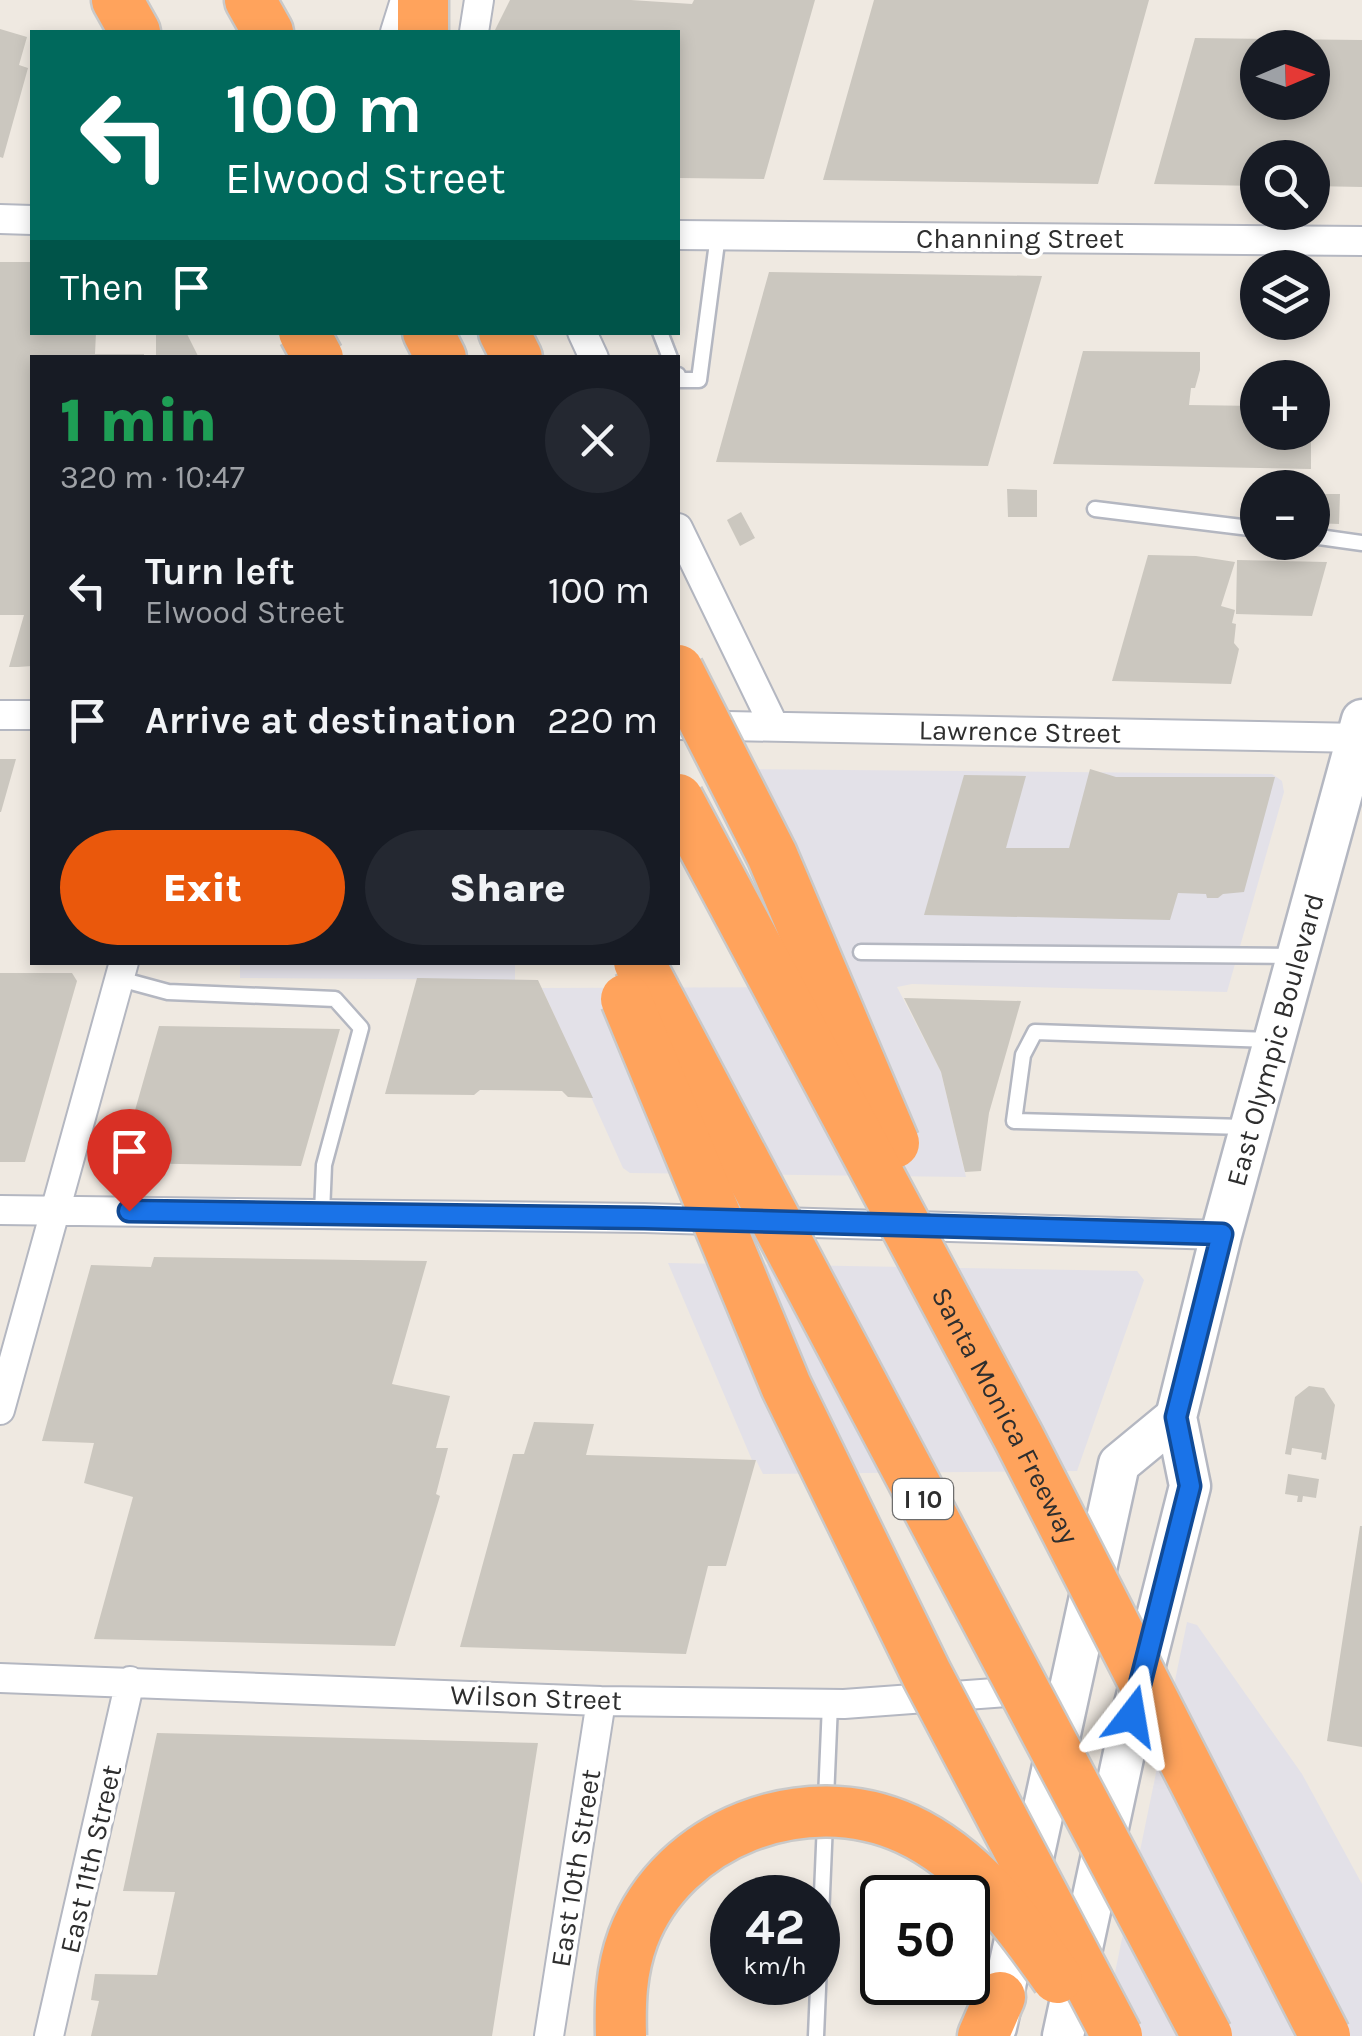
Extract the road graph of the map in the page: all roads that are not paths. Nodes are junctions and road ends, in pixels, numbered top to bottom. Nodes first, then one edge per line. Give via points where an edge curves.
1 (117, 0) edge
2 (250, 0) edge
3 (405, 0) edge
4 (423, 0) edge
5 (479, 0) edge
6 (134, 30) edge
7 (267, 30) edge
8 (396, 30) edge
9 (423, 30) edge
10 (474, 30) edge
11 (0, 219) edge
12 (30, 220) edge
13 (680, 235) edge
14 (718, 235) junction
15 (1362, 240) edge
16 (680, 380) edge
17 (1094, 508) dead end
18 (1240, 527) edge
19 (680, 532) edge
20 (1330, 539) edge
21 (1362, 543) edge
22 (680, 674) edge
23 (0, 715) edge
24 (30, 715) edge
25 (680, 724) edge
26 (774, 726) junction
27 (1360, 732) edge
28 (680, 803) edge
29 (861, 952) dead end
30 (1298, 956) junction
31 (612, 965) edge
32 (641, 965) edge
33 (122, 971) edge
34 (1276, 1040) junction
35 (1252, 1128) junction
36 (0, 1210) edge
37 (55, 1210) junction
38 (322, 1213) junction
39 (1222, 1234) junction
40 (0, 1410) edge
41 (1176, 1417) junction
42 (1020, 1438) junction
43 (0, 1678) edge
44 (130, 1682) junction
45 (1072, 1687) junction
46 (601, 1700) junction
47 (830, 1704) junction
48 (992, 2023) edge
49 (49, 2036) edge
50 (549, 2036) edge
51 (622, 2036) edge
52 (816, 2036) edge
53 (1064, 2036) edge
54 (1096, 2036) edge
55 (1117, 2036) edge
56 (1207, 2036) edge
57 (1324, 2036) edge

1 - 6 highway
2 - 7 highway
3 - 8 street
4 - 9 highway
5 - 10 street
11 - 12 street
13 - 14 street, Channing Street
14 - 15 street, Channing Street
14 - 16 lane via 699,380
17 - 18 lane
19 - 26 street
20 - 21 lane
22 - 42 highway, bridge via 772,855
23 - 24 street
25 - 26 street, Lawrence Street
26 - 27 street, Lawrence Street
27 - 30 main road, East Olympic Boulevard
28 - 42 highway, Santa Monica Freeway, bridge
29 - 30 lane
30 - 34 main road, East Olympic Boulevard
31 - 55 highway, bridge via 786,1386 927,1675
32 - 56 highway, I 10, bridge
33 - 37 street
33 - 38 lane via 168,992 336,999 361,1028 324,1165
34 - 35 main road, East Olympic Boulevard
34 - 35 lane via 1035,1032 1023,1055 1014,1121
35 - 39 main road, East Olympic Boulevard
36 - 37 street
37 - 38 street
37 - 40 street
38 - 39 street
39 - 41 main road, East Olympic Boulevard
41 - 45 main road via 1118,1464
41 - 53 main road, East Olympic Boulevard via 1190,1486 1132,1716
42 - 57 highway, Santa Monica Freeway, bridge
43 - 44 street, Wilson Street
44 - 46 street, Wilson Street
44 - 49 street, East 11th Street
45 - 47 street, Wilson Street
45 - 48 main road
46 - 47 street, Wilson Street
46 - 50 street, East 10th Street
47 - 52 lane
51 - 54 highway, bridge via 620,1989 634,1937 660,1892 694,1855 733,1830 826,1811 906,1828 979,1881 1016,1920

